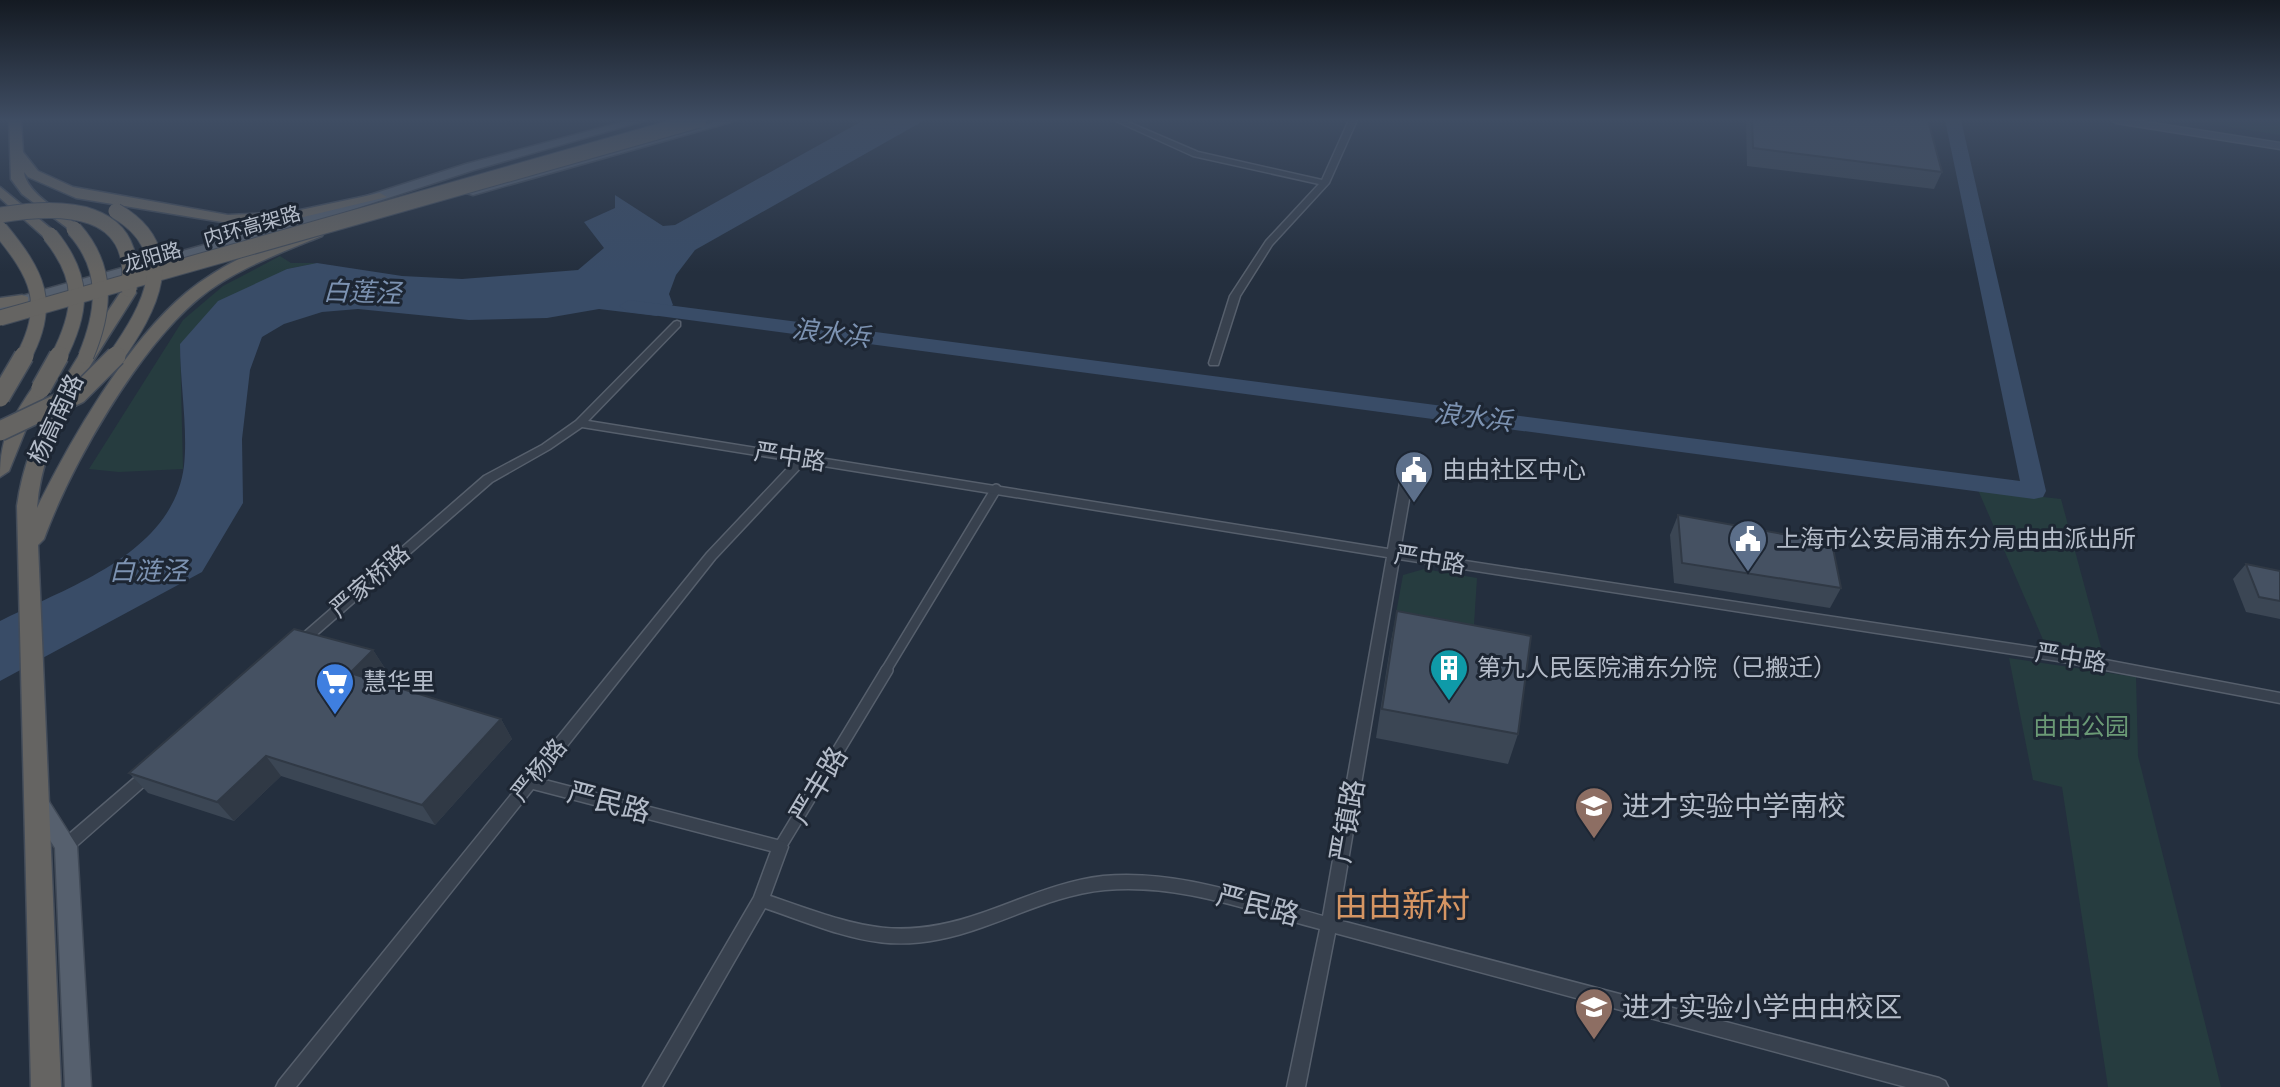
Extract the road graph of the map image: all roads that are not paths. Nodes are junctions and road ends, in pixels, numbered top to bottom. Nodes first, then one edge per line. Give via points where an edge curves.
1 (17, 171) edge
2 (31, 171) edge
3 (469, 171) edge
4 (490, 171) edge
5 (521, 171) edge
6 (550, 171) edge
7 (1270, 171) edge
8 (1330, 171) edge
9 (1325, 183) junction
10 (65, 190) junction
11 (0, 191) edge
12 (380, 197) junction
13 (0, 215) edge
14 (353, 221) junction
15 (0, 229) edge
16 (0, 248) edge
17 (30, 264) junction
18 (22, 300) joint
19 (0, 306) edge
20 (0, 319) edge
21 (677, 324) dead end
22 (29, 350) junction
23 (86, 356) junction
24 (1214, 363) dead end
25 (0, 383) edge
26 (0, 397) edge
27 (580, 423) junction
28 (0, 431) edge
29 (802, 459) junction
30 (0, 471) edge
31 (1407, 477) dead end
32 (996, 489) junction
33 (30, 550) junction
34 (1393, 554) junction
35 (284, 656) edge
36 (2280, 698) edge
37 (164, 760) edge
38 (530, 782) junction
39 (38, 804) junction
40 (66, 846) junction
41 (780, 847) junction
42 (761, 900) junction
43 (1329, 924) junction
44 (46, 1087) edge
45 (78, 1087) edge
46 (285, 1087) edge
47 (652, 1087) edge
48 (1296, 1087) edge
49 (1939, 1087) edge

1 - 23 highway, 杨高南路, bridge via 27,191 74,229 96,256 103,286 99,321
2 - 10 highway
3 - 12 main road, 龙阳路
4 - 19 highway, 内环高架路, bridge
5 - 20 highway, 内环高架路, bridge
6 - 14 main road, 龙阳路
7 - 9 street
8 - 9 street
9 - 24 street via 1252,267 1235,296
10 - 12 highway via 228,219 291,216
10 - 28 highway, bridge via 116,211 142,229 152,241 157,267 147,303 113,360 91,384 52,409
11 - 30 highway, 杨高南路, bridge via 50,235 73,266 78,307 68,339 19,424
12 - 18 main road, 龙阳路
13 - 23 highway, bridge via 70,209 101,221 123,241 133,267 128,293
14 - 20 main road, 龙阳路
14 - 33 highway via 240,267 177,310 149,342 61,478
15 - 17 highway, bridge
16 - 17 highway, bridge
17 - 22 highway, bridge via 41,292
18 - 19 highway
21 - 27 street, 严家桥路
22 - 25 highway, bridge
22 - 26 highway, bridge
23 - 33 highway, 杨高南路 via 53,414 31,474
27 - 29 street, 严中路
27 - 35 street, 严家桥路 via 488,479
29 - 32 street, 严中路
29 - 38 street, 严杨路 via 711,556
31 - 34 street, 严镇路
32 - 34 street, 严中路
32 - 41 street, 严丰路
33 - 39 highway, 杨高南路
34 - 36 street, 严中路 via 2068,657
34 - 43 street, 严镇路
37 - 40 street
38 - 41 street, 严民路
38 - 46 street, 严杨路
39 - 40 main road
39 - 44 highway, 杨高南路
40 - 45 main road
41 - 42 street, 严丰路
42 - 43 street, 严民路 via 856,931 908,938 968,927 1084,885 1156,882
42 - 47 street, 严丰路
43 - 48 street, 严镇路
43 - 49 street, 严民路

